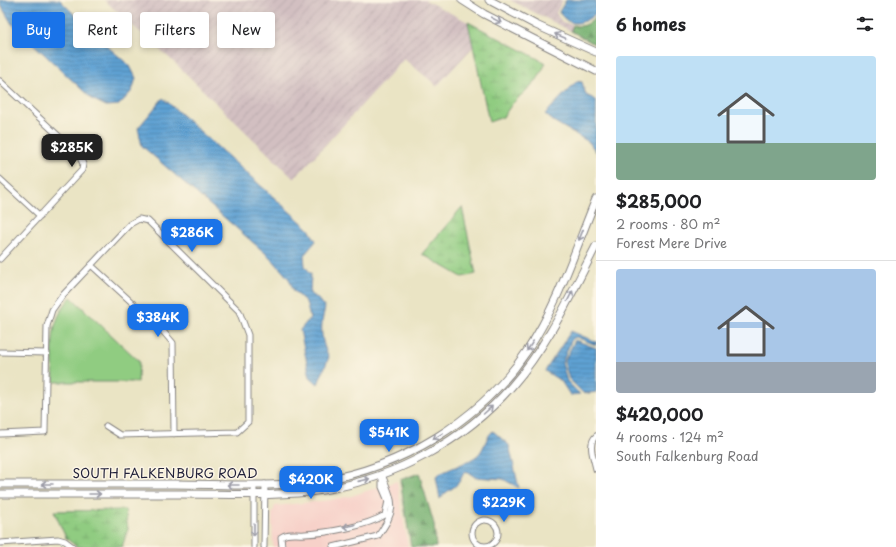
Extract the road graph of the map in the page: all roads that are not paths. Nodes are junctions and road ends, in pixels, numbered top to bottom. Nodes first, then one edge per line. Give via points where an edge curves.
1 (462, 0) edge
2 (489, 0) edge
3 (596, 52) edge
4 (596, 71) edge
5 (0, 81) edge
6 (0, 179) edge
7 (596, 199) edge
8 (40, 216) junction
9 (596, 246) edge
10 (0, 259) edge
11 (91, 265) junction
12 (0, 352) edge
13 (47, 352) junction
14 (106, 426) dead end
15 (0, 434) edge
16 (174, 434) junction
17 (596, 436) edge
18 (417, 448) junction
19 (596, 470) edge
20 (382, 474) junction
21 (0, 484) edge
22 (264, 484) junction
23 (254, 485) junction
24 (0, 494) edge
25 (254, 494) junction
26 (264, 494) junction
27 (375, 520) junction
28 (382, 531) junction
29 (0, 543) edge
30 (484, 546) edge
31 (73, 547) edge
32 (254, 547) edge
33 (264, 547) edge
34 (282, 547) edge
35 (333, 547) edge

1 -> 4 street via 484,14
3 -> 2 street via 536,26
5 - 8 street via 79,155 83,164 82,170
6 - 8 street
7 -> 18 street, SOUTH FALKENBURG ROAD via 550,312 526,353 506,379 471,412
8 - 10 street
20 -> 9 street, SOUTH FALKENBURG ROAD via 447,442 477,420 513,385 552,331
11 - 13 street via 52,310 47,326
11 - 16 street via 162,329 173,343
11 - 16 street via 130,224 139,219 148,221 239,312 248,335 248,422 237,432
12 - 13 street
13 - 15 street via 45,432
14 - 16 street via 120,435
17 - 19 street via 591,446
18 - 20 street via 387,465
18 - 22 street, SOUTH FALKENBURG ROAD via 367,470 318,481
26 -> 20 street, SOUTH FALKENBURG ROAD via 323,490
20 - 27 street via 382,487 388,508 385,515
20 - 28 street via 393,511
23 -> 21 street, SOUTH FALKENBURG ROAD
22 - 23 street, SOUTH FALKENBURG ROAD
22 - 26 street
23 - 25 street
24 -> 25 street, SOUTH FALKENBURG ROAD
25 - 26 street, SOUTH FALKENBURG ROAD
25 -> 32 street
26 - 33 street
27 - 28 street via 382,526
27 -> 34 street via 318,532 285,535 281,538
28 - 35 street via 374,538
29 - 31 street via 58,539
30 - 30 street via 495,541 498,534 494,523 486,520 477,522 472,530 473,539

